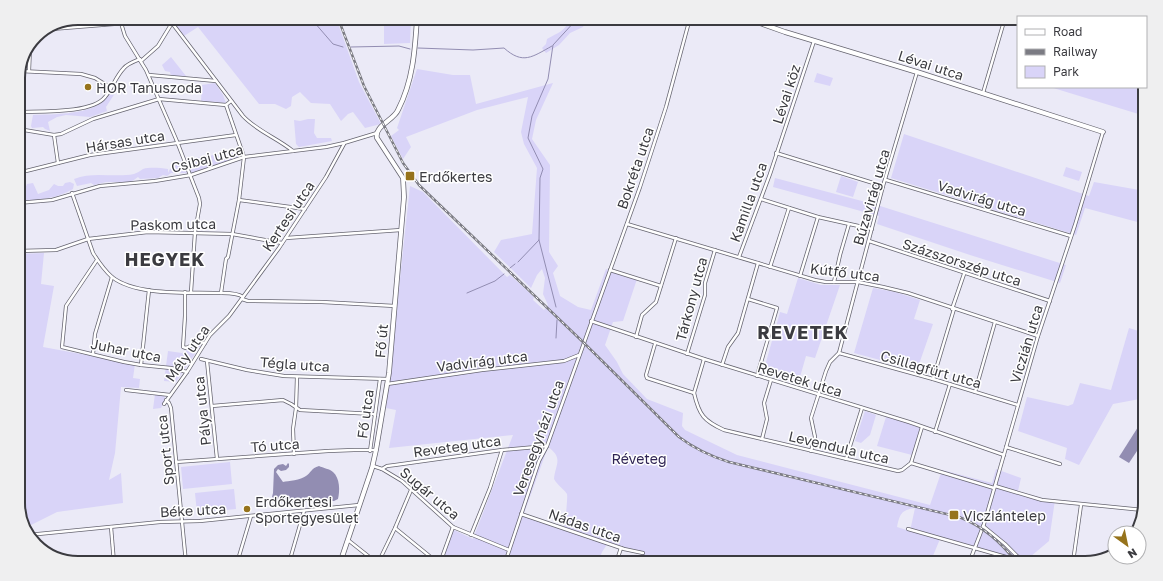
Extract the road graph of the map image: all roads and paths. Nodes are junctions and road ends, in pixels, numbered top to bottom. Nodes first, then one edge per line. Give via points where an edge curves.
1 (94, 25) edge
2 (122, 25) edge
3 (171, 25) edge
4 (174, 25) edge
5 (416, 25) edge
6 (688, 25) edge
7 (766, 25) edge
8 (1003, 25) edge
9 (61, 28) edge
10 (814, 40) junction
11 (30, 57) edge
12 (140, 60) junction
13 (26, 71) edge
14 (29, 71) junction
15 (917, 72) junction
16 (149, 75) junction
17 (216, 81) junction
18 (111, 88) junction
19 (983, 93) junction
20 (159, 99) junction
21 (231, 101) junction
22 (226, 105) junction
23 (25, 112) edge
24 (25, 130) edge
25 (1103, 132) joint
26 (377, 133) junction
27 (54, 135) junction
28 (236, 135) junction
29 (178, 143) junction
30 (344, 143) junction
31 (294, 151) junction
32 (776, 153) junction
33 (244, 157) junction
34 (58, 163) junction
35 (25, 171) edge
36 (191, 176) junction
37 (886, 180) junction
38 (883, 186) junction
39 (72, 193) junction
40 (760, 199) junction
41 (239, 200) junction
42 (25, 203) edge
43 (789, 208) junction
44 (305, 209) junction
45 (818, 217) junction
46 (627, 224) junction
47 (849, 224) junction
48 (872, 229) junction
49 (401, 230) junction
50 (195, 232) junction
51 (232, 234) junction
52 (1071, 236) junction
53 (286, 238) junction
54 (676, 238) junction
55 (88, 240) junction
56 (869, 241) junction
57 (282, 243) junction
58 (715, 250) junction
59 (25, 251) edge
60 (739, 257) junction
61 (97, 260) junction
62 (758, 264) junction
63 (770, 266) junction
64 (610, 270) junction
65 (964, 274) junction
66 (800, 276) junction
67 (112, 277) junction
68 (834, 282) junction
69 (858, 282) junction
70 (661, 286) junction
71 (149, 290) junction
72 (185, 292) junction
73 (191, 292) junction
74 (221, 293) junction
75 (243, 298) junction
76 (748, 299) junction
77 (1050, 301) junction
78 (395, 306) junction
79 (953, 309) junction
80 (591, 321) junction
81 (995, 322) junction
82 (1038, 336) junction
83 (636, 337) junction
84 (205, 343) junction
85 (656, 344) junction
86 (839, 353) junction
87 (93, 354) junction
88 (687, 354) junction
89 (580, 355) junction
90 (201, 359) dead end
91 (704, 359) junction
92 (207, 361) junction
93 (141, 365) junction
94 (722, 365) junction
95 (187, 372) junction
96 (757, 376) junction
97 (297, 377) junction
98 (380, 379) junction
99 (933, 379) junction
100 (771, 380) junction
101 (387, 381) junction
102 (950, 384) junction
103 (126, 390) dead end
104 (974, 392) junction
105 (694, 393) junction
106 (170, 395) junction
107 (819, 395) junction
108 (166, 400) junction
109 (164, 404) dead end
110 (1018, 405) junction
111 (212, 406) junction
112 (296, 408) junction
113 (862, 408) junction
114 (375, 415) junction
115 (922, 427) junction
116 (935, 432) junction
117 (762, 439) junction
118 (546, 446) junction
119 (1006, 447) junction
120 (376, 450) junction
121 (502, 450) junction
122 (370, 451) junction
123 (811, 451) junction
124 (294, 454) junction
125 (1004, 455) junction
126 (217, 459) junction
127 (846, 459) junction
128 (176, 462) junction
129 (911, 463) junction
130 (1060, 464) dead end
131 (373, 466) junction
132 (382, 469) junction
133 (995, 487) junction
134 (411, 490) junction
135 (359, 505) junction
136 (1081, 505) junction
137 (1138, 510) edge
138 (304, 511) junction
139 (521, 514) junction
140 (251, 516) junction
141 (182, 522) junction
142 (983, 526) junction
143 (111, 527) junction
144 (453, 527) junction
145 (396, 528) junction
146 (908, 529) dead end
147 (36, 534) edge
148 (471, 535) junction
149 (347, 540) junction
150 (621, 548) junction
151 (976, 548) junction
152 (509, 550) junction
153 (643, 553) dead end
154 (113, 556) edge
155 (185, 556) edge
156 (239, 556) edge
157 (291, 556) edge
158 (342, 556) edge
159 (369, 556) edge
160 (382, 556) edge
161 (430, 556) edge
162 (442, 556) edge
163 (507, 556) edge
164 (618, 556) edge
165 (972, 556) edge
166 (1000, 556) edge
167 (1017, 556) edge
168 (1074, 556) edge

1 - 9 street
2 - 12 street via 125,36
3 - 12 street via 158,46
4 - 17 street
5 - 26 main road via 412,68 398,111
6 - 46 street, Bokréta utca via 658,132
7 - 10 main road, Lévai utca
8 - 19 street
10 - 15 main road, Lévai utca
10 - 32 street, Lévai köz
11 - 14 street
12 - 16 street
12 - 18 street via 124,68
13 - 14 street
14 - 18 street via 81,74 95,78
15 - 19 main road, Lévai utca
15 - 37 street, Búzavirág utca
16 - 17 street
16 - 20 street
17 - 21 street
18 - 23 street via 102,100 90,106 58,111
19 - 25 main road, Lévai utca
20 - 22 street
20 - 27 street via 93,119
20 - 29 street
21 - 22 street
21 - 31 street via 246,120
22 - 28 street
24 - 27 street
25 - 52 street, Viczián utca
26 - 30 street, Csibaj utca
26 - 49 main road, Fő út via 377,138 404,180
27 - 34 street
28 - 29 street, Hársas utca
28 - 33 street
29 - 34 street, Hársas utca via 90,155
29 - 36 street
30 - 31 street, Csibaj utca
30 - 44 street, Kertesi utca via 326,178
31 - 33 street, Csibaj utca
32 - 38 street
32 - 40 street, Kamilla utca
33 - 36 street, Csibaj utca
33 - 41 street
34 - 35 street, Hársas utca
36 - 39 street, Csibaj utca via 100,186
36 - 50 street via 200,204
37 - 38 street, Búzavirág utca
37 - 52 street, Vadvirág utca
38 - 48 street, Búzavirág utca
39 - 42 street, Csibaj utca via 52,200
39 - 55 street
40 - 43 street
40 - 60 street, Kamilla utca
41 - 44 street
41 - 51 street
43 - 45 street
43 - 63 street
44 - 53 street, Kertesi utca
45 - 47 street
45 - 66 street
46 - 54 street, Kútfő utca
46 - 64 street, Bokréta utca
47 - 48 street
47 - 68 street
48 - 56 street, Búzavirág utca
49 - 53 street
49 - 78 main road, Fő út
50 - 51 street, Paskom utca
50 - 55 street, Paskom utca via 148,232
50 - 73 street
51 - 57 street, Paskom utca
51 - 74 street
52 - 77 street, Viczián utca
53 - 57 street, Kertesi utca
54 - 58 street, Kútfő utca
54 - 70 street
55 - 59 street, Paskom utca via 61,249
55 - 61 street
56 - 65 street, Százszorszép utca
56 - 69 street, Búzavirág utca
57 - 75 street, Kertesi utca
58 - 60 street, Kútfő utca
58 - 88 street, Tárkony utca via 705,283 705,295
60 - 62 street, Kútfő utca
61 - 67 street
61 - 87 street, Juhar utca via 66,306 62,347
62 - 63 street, Kútfő utca
62 - 76 street
63 - 66 street, Kútfő utca
64 - 70 street
64 - 80 street, Bokréta utca
65 - 77 street, Százszorszép utca
65 - 79 street
66 - 68 street, Kútfő utca
67 - 71 street
67 - 87 street via 94,334
68 - 69 street, Kútfő utca
69 - 79 street, Kútfő utca via 908,293
69 - 86 street, Búzavirág utca
70 - 83 street via 656,302 642,315
71 - 72 street
71 - 93 street
72 - 73 street
72 - 84 street via 183,347 199,342
73 - 74 street
74 - 75 street via 241,295
75 - 78 street via 248,301
75 - 84 street, Mély utca
76 - 94 street via 738,333 728,347
76 - 96 street via 777,308
77 - 82 street, Viczián utca
78 - 101 main road, Fő út
79 - 81 street, Kútfő utca
79 - 99 street
80 - 83 street, Revetek utca
80 - 89 street, Veresegyházi utca
81 - 82 street, Kútfő utca
81 - 104 street
82 - 110 street, Viczián utca
83 - 85 street, Revetek utca
84 - 95 street, Mély utca
85 - 88 street, Revetek utca
85 - 105 street via 647,378
86 - 99 street, Csillagfürt utca
86 - 107 street, Búzavirág utca via 830,362
87 - 93 street, Juhar utca
88 - 91 street, Revetek utca
89 - 101 street, Vadvirág utca via 564,361
89 - 118 street, Veresegyházi utca
90 - 92 street, Tégla utca
91 - 94 street, Revetek utca
91 - 105 street
92 - 97 street, Tégla utca via 267,374
92 - 111 street, Pálya utca
93 - 95 street, Juhar utca
94 - 96 street, Revetek utca
95 - 106 street, Mély utca
96 - 100 street, Revetek utca
97 - 98 street, Tégla utca
97 - 112 street
98 - 101 street, Tégla utca
98 - 114 street, Fő utca
99 - 102 street, Csillagfürt utca
100 - 107 street, Revetek utca
100 - 117 street via 764,403 767,419
101 - 120 main road, Fő út
102 - 104 street, Csillagfürt utca
102 - 116 street
103 - 106 street
104 - 110 street, Csillagfürt utca
105 - 117 street, Levendula utca via 698,409 714,425
106 - 108 street, Mély utca
107 - 113 street, Revetek utca
107 - 123 street, Búzavirág utca via 811,418 815,437
108 - 109 street, Mély utca
108 - 128 street, Sport utca via 171,408
110 - 119 street, Viczián utca
111 - 112 street via 283,400
111 - 126 street, Pálya utca
112 - 114 street
112 - 124 street via 293,429
113 - 115 street, Revetek utca
113 - 127 street
114 - 122 street, Fő utca
115 - 116 street, Revetek utca
115 - 129 street
116 - 125 street, Revetek utca
117 - 123 street, Levendula utca
118 - 121 street, Reveteg utca
118 - 139 street, Veresegyházi utca
119 - 125 street, Viczián utca
119 - 130 street
120 - 122 street, Tó utca
120 - 131 main road, Fő út
121 - 132 street, Reveteg utca via 387,466
121 - 148 street
122 - 124 street, Tó utca
123 - 127 street, Levendula utca
124 - 126 street, Tó utca
125 - 133 street, Viczián utca
126 - 128 street, Tó utca
127 - 129 street, Levendula utca via 898,471
128 - 141 street, Sport utca
129 - 133 street
131 - 132 street
131 - 135 main road, Fő út
132 - 134 street, Sugár utca via 402,481
133 - 136 street via 1042,500
133 - 142 street, Viczián utca
134 - 144 street, Sugár utca
134 - 145 street
135 - 138 street, Béke utca
135 - 149 main road, Fő út
136 - 137 street
136 - 168 street
138 - 140 street, Béke utca
138 - 157 street
139 - 150 street, Nádas utca
139 - 152 street, Veresegyházi utca
140 - 141 street, Béke utca
140 - 156 street
141 - 143 street, Béke utca
141 - 155 street, Sport utca
142 - 151 street, Viczián utca
142 - 167 street
143 - 147 street, Béke utca
143 - 154 street
144 - 148 street, Sugár utca
144 - 162 street
145 - 160 street
145 - 161 street
146 - 151 street
148 - 152 street, Sugár utca
149 - 158 main road, Fő út
149 - 159 street
150 - 153 street, Nádas utca
150 - 164 street
151 - 165 street, Viczián utca
151 - 166 street
152 - 163 street, Veresegyházi utca

